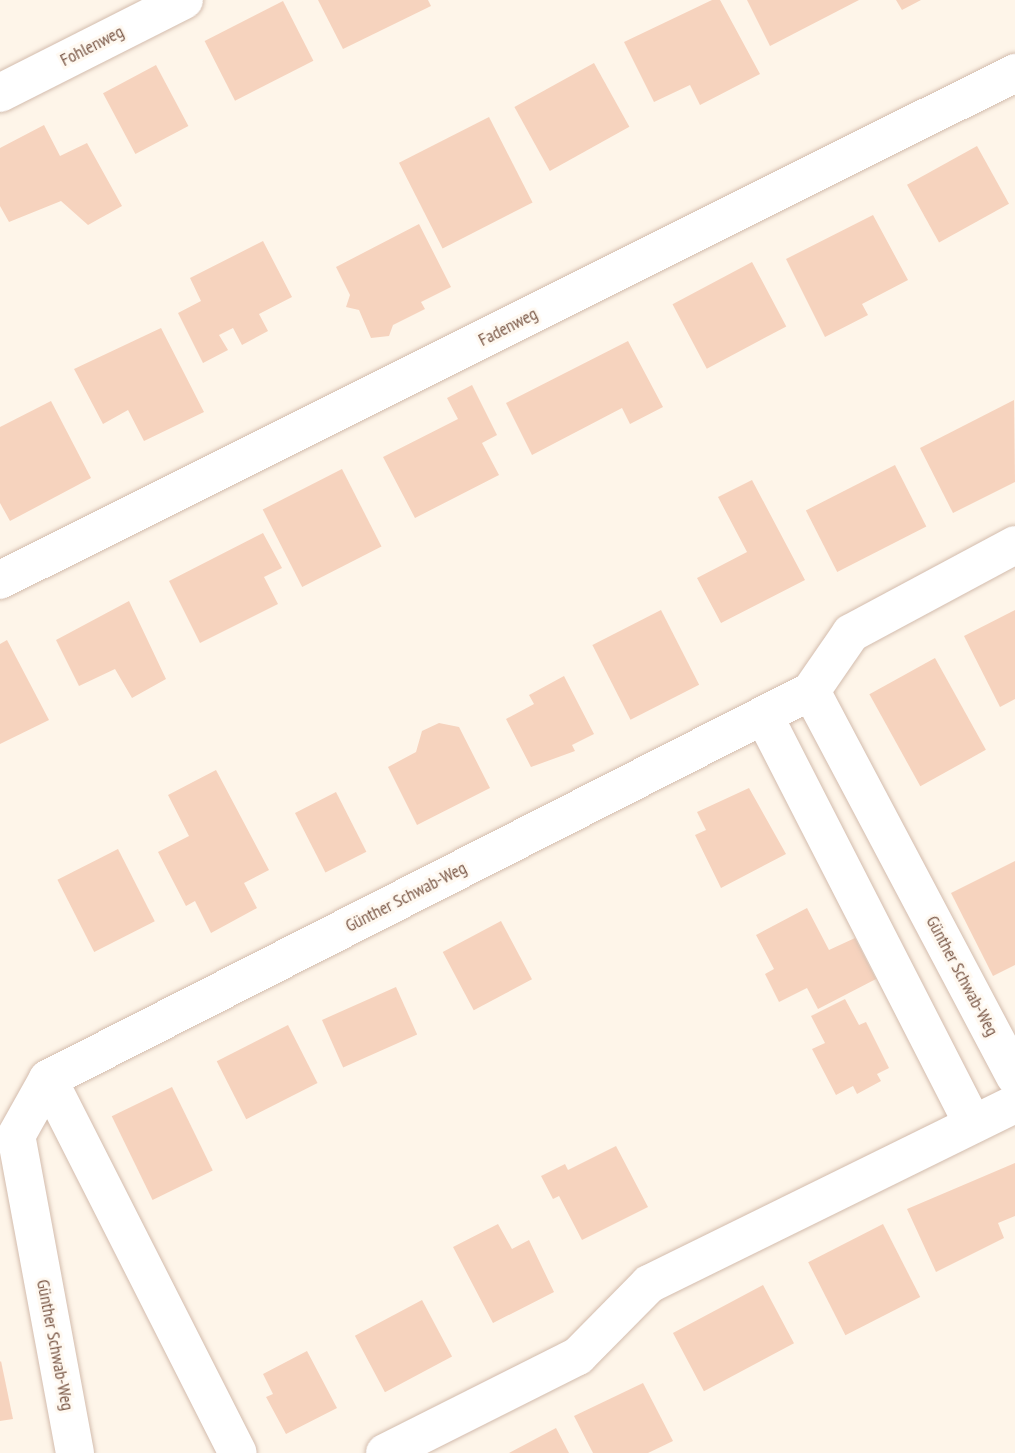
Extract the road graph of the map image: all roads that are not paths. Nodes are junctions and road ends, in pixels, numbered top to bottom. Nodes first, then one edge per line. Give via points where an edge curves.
1 (184, 0) edge
2 (1015, 73) edge
3 (0, 93) edge
4 (1015, 544) edge
5 (0, 580) edge
6 (811, 691) junction
7 (764, 716) junction
8 (1015, 1076) edge
9 (48, 1079) junction
10 (1015, 1104) edge
11 (973, 1124) junction
12 (75, 1453) edge
13 (238, 1453) edge
14 (385, 1453) edge

1 - 3 street, Fohlenweg
2 - 5 street, Fadenweg
4 - 6 street, Günther Schwab-Weg via 851,634
6 - 7 street, Günther Schwab-Weg
6 - 8 street, Günther Schwab-Weg
7 - 9 street, Günther Schwab-Weg
7 - 11 street
9 - 12 street, Günther Schwab-Weg via 16,1136
9 - 13 street
10 - 11 street
11 - 14 street via 649,1284 578,1356

